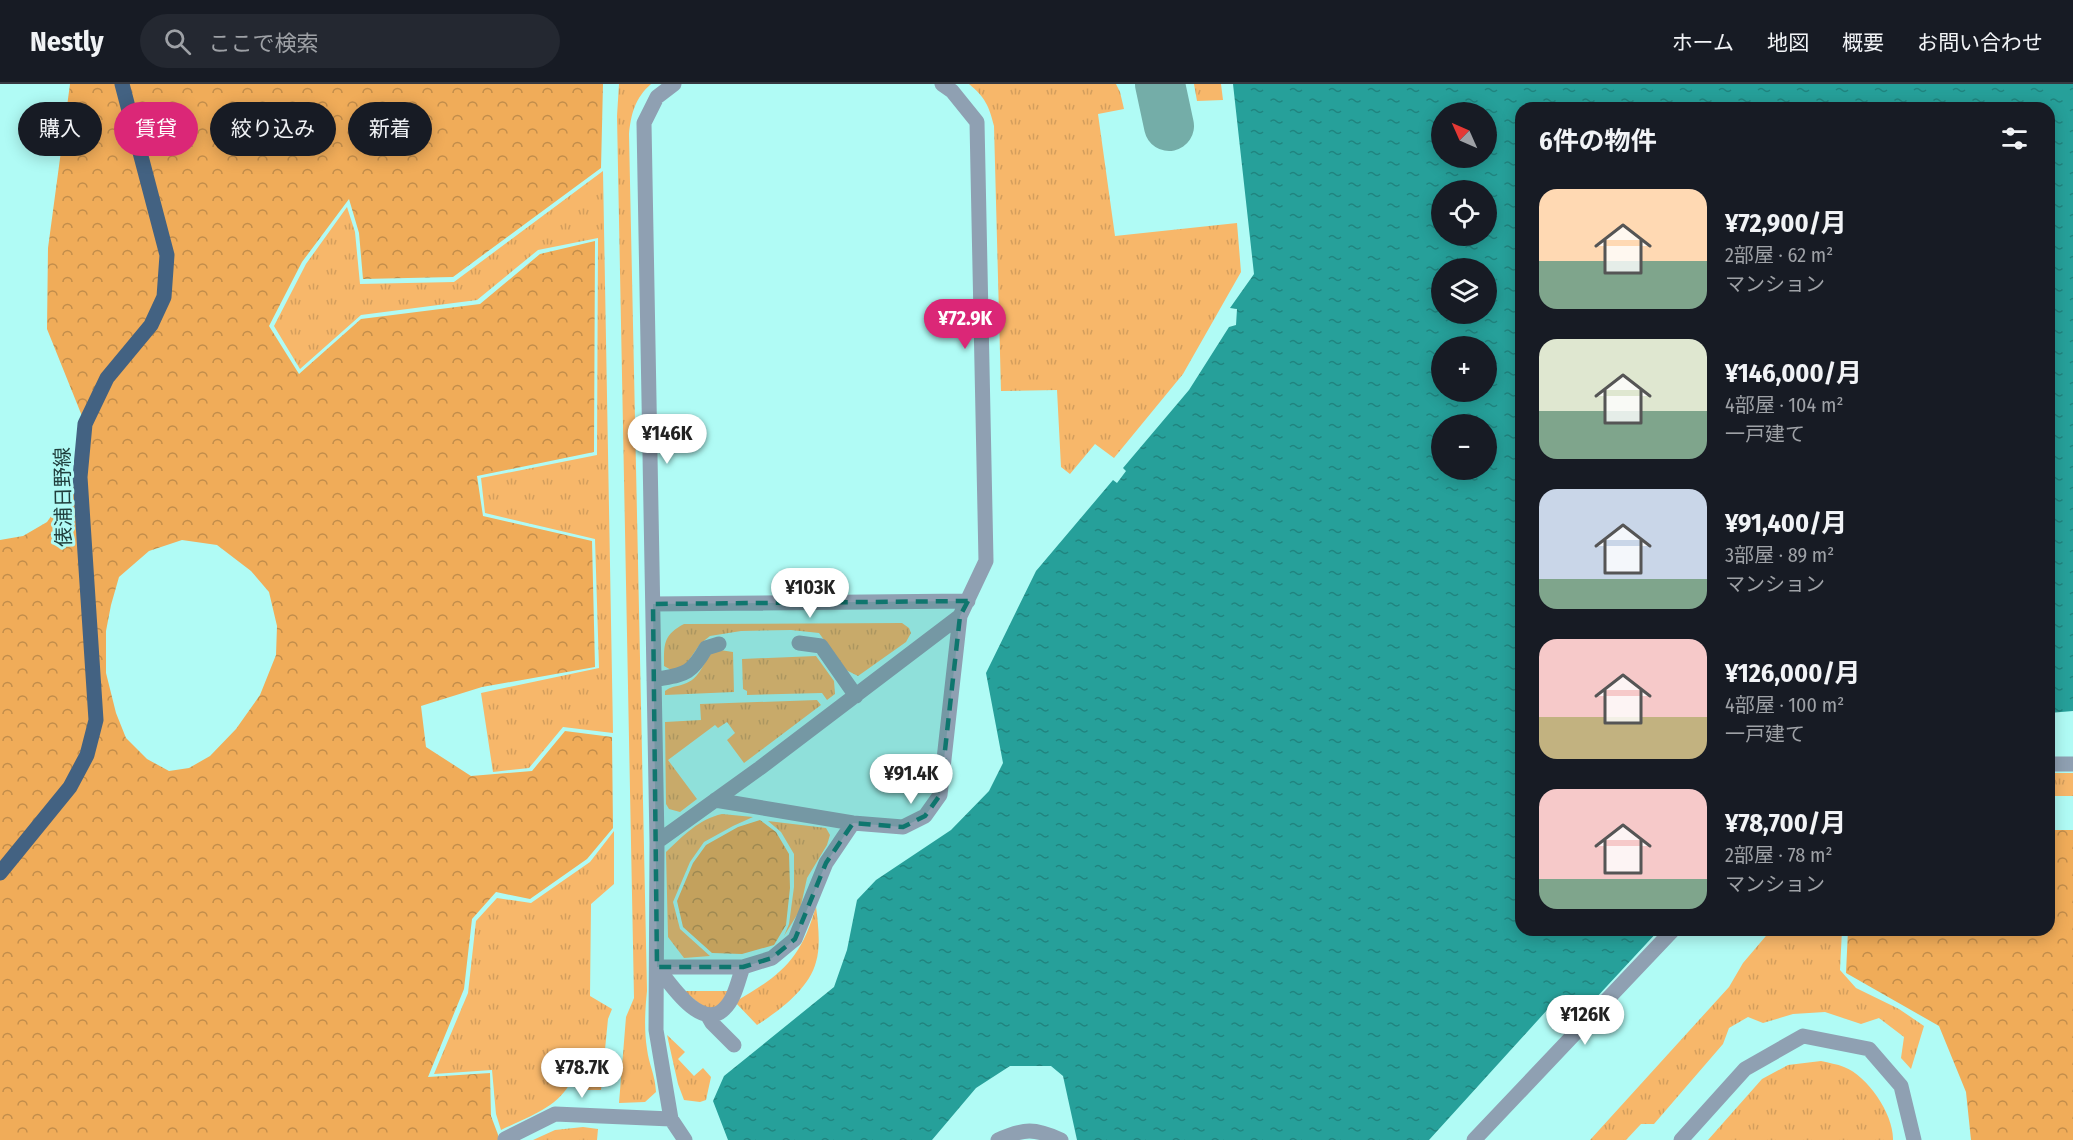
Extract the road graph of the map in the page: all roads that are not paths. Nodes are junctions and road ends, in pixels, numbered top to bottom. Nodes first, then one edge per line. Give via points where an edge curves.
1 (122, 84) edge
2 (674, 84) edge
3 (942, 84) edge
4 (968, 601) junction
5 (653, 604) junction
6 (960, 616) junction
7 (799, 643) dead end
8 (719, 644) dead end
9 (654, 680) junction
10 (856, 696) junction
11 (2055, 764) edge
12 (2073, 764) edge
13 (715, 800) junction
14 (853, 823) junction
15 (657, 842) junction
16 (0, 873) edge
17 (1667, 936) edge
18 (657, 967) junction
19 (743, 967) junction
20 (708, 1016) junction
21 (734, 1045) dead end
22 (671, 1119) junction
23 (505, 1139) edge
24 (685, 1140) edge
25 (998, 1140) edge
26 (1061, 1140) edge
27 (1473, 1140) edge
28 (1681, 1140) edge
29 (1914, 1140) edge

1 - 16 main road, 俵浦日野線 via 167,255 164,297 151,325 107,378 85,424 80,477 96,720 87,754 70,787
2 - 5 street via 657,97 644,123
3 - 4 street via 977,122 986,561
4 - 5 street
4 - 6 street
5 - 9 street
6 - 10 street
6 - 14 street via 940,795 925,816 903,827
7 - 10 street via 821,645
8 - 9 street via 706,648 687,673
9 - 15 street
10 - 13 street
11 - 12 street
13 - 14 street
13 - 15 street
14 - 19 street via 826,863 795,939 772,958
15 - 18 street
17 - 27 street
18 - 19 street
18 - 20 street via 689,1004
18 - 22 street via 656,1030
19 - 20 street via 724,1009
20 - 21 street
22 - 23 street via 555,1114
22 - 24 street
25 - 26 street via 1016,1132 1042,1131
28 - 29 street via 1745,1069 1803,1036 1869,1049 1901,1086

